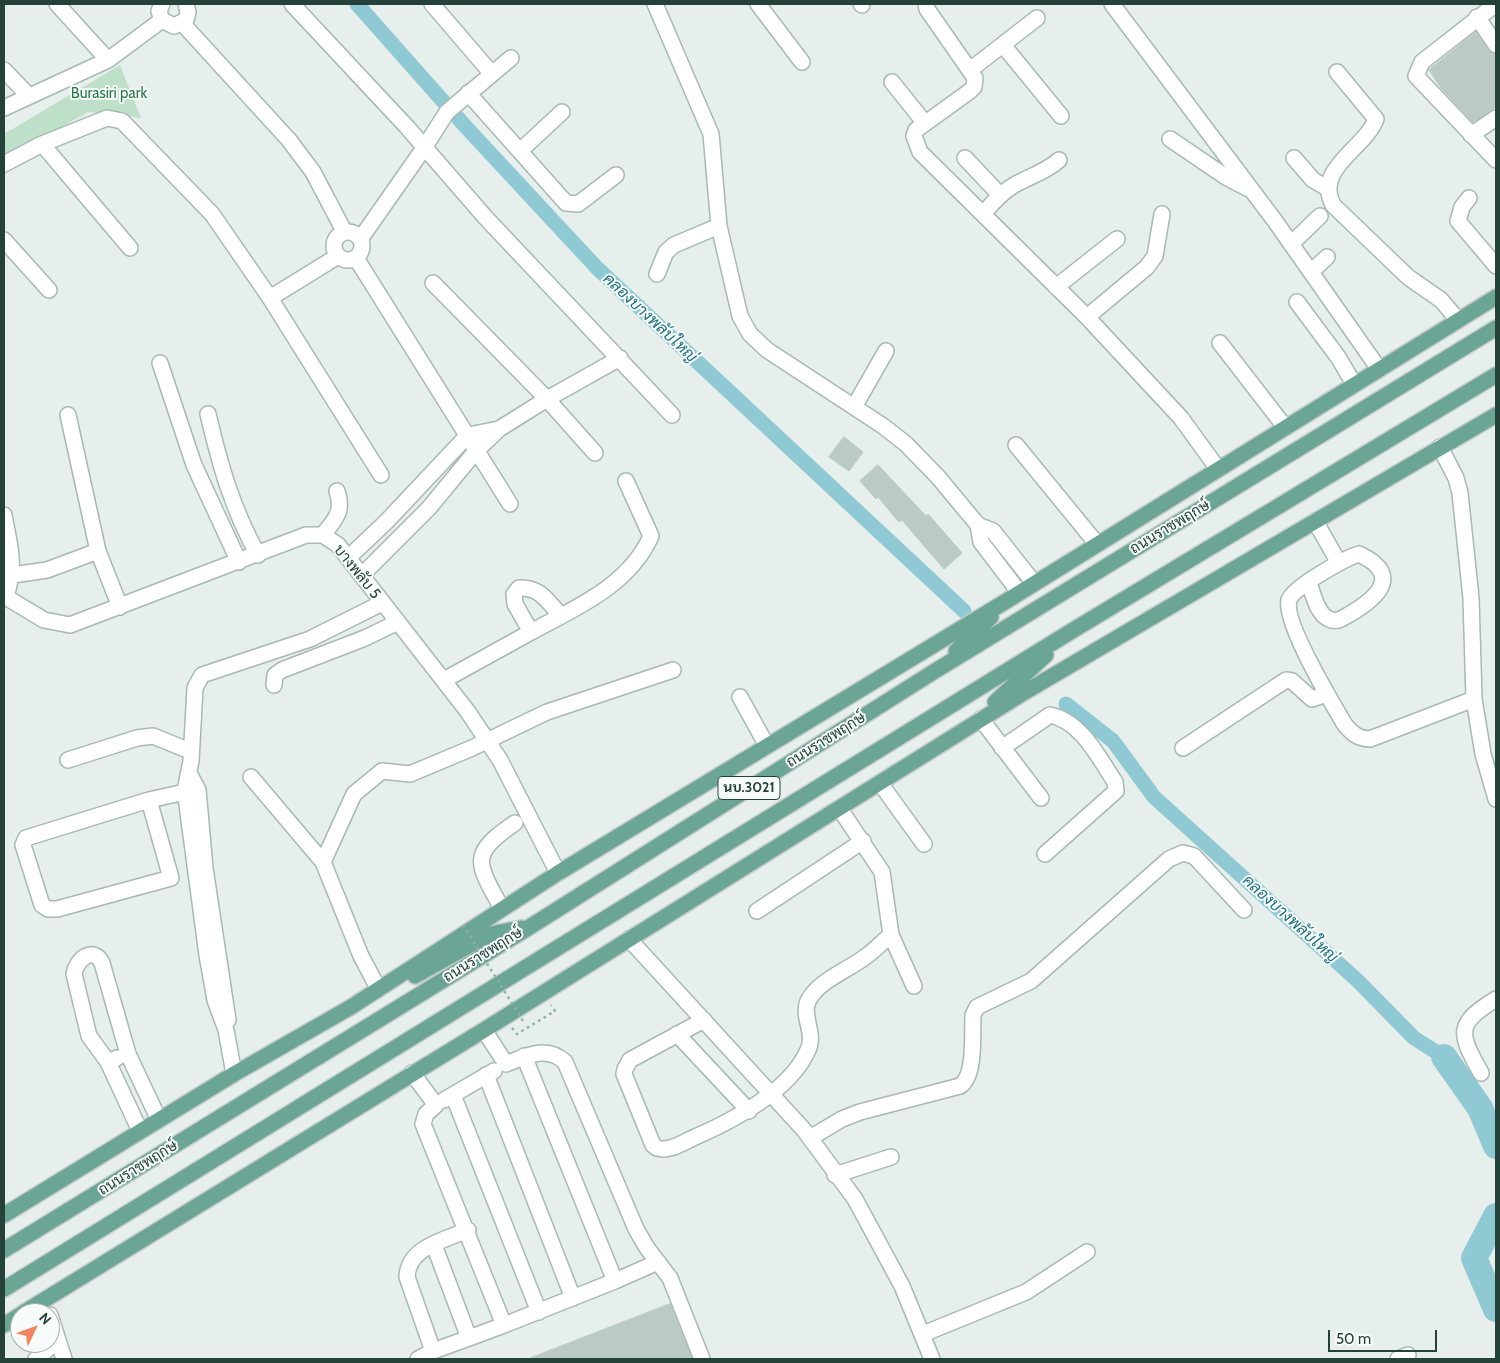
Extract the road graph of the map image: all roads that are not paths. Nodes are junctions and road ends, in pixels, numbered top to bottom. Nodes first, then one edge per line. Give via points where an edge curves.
1 (57, 4) edge
2 (162, 4) edge
3 (186, 4) edge
4 (292, 4) edge
5 (432, 4) edge
6 (655, 4) edge
7 (758, 4) edge
8 (926, 4) edge
9 (1112, 4) edge
10 (1496, 4) edge
11 (1477, 17) junction
12 (1037, 18) dead end
13 (162, 20) junction
14 (182, 24) junction
15 (1496, 44) edge
16 (1003, 45) junction
17 (511, 58) dead end
18 (108, 60) junction
19 (802, 62) dead end
20 (4, 70) edge
21 (970, 70) junction
22 (1338, 72) dead end
23 (492, 74) junction
24 (892, 82) dead end
25 (468, 93) junction
26 (28, 95) junction
27 (4, 108) edge
28 (562, 112) dead end
29 (1061, 116) dead end
30 (1496, 118) edge
31 (924, 122) junction
32 (1471, 135) junction
33 (1170, 139) dead end
34 (42, 144) junction
35 (424, 148) junction
36 (520, 151) junction
37 (965, 158) dead end
38 (1294, 158) dead end
39 (1059, 160) dead end
40 (1496, 160) edge
41 (4, 164) edge
42 (616, 175) dead end
43 (1327, 188) junction
44 (1251, 189) junction
45 (1000, 195) junction
46 (1469, 198) dead end
47 (982, 214) junction
48 (1162, 214) dead end
49 (1320, 216) dead end
50 (720, 226) junction
51 (344, 232) junction
52 (361, 238) junction
53 (1117, 239) dead end
54 (4, 240) edge
55 (1291, 244) junction
56 (130, 248) dead end
57 (338, 256) junction
58 (1327, 257) dead end
59 (356, 258) junction
60 (1496, 266) edge
61 (1311, 272) junction
62 (658, 274) dead end
63 (433, 283) dead end
64 (1056, 287) junction
65 (50, 290) dead end
66 (1496, 297) edge
67 (270, 298) junction
68 (1297, 302) dead end
69 (1087, 317) junction
70 (1458, 320) junction
71 (1496, 328) edge
72 (1220, 343) dead end
73 (886, 351) dead end
74 (620, 358) junction
75 (160, 363) dead end
76 (1379, 369) junction
77 (1496, 375) edge
78 (1496, 382) edge
79 (1354, 384) junction
80 (1471, 391) junction
81 (546, 399) junction
82 (854, 407) junction
83 (208, 414) dead end
84 (68, 415) dead end
85 (672, 415) dead end
86 (1496, 415) edge
87 (1285, 427) junction
88 (500, 429) junction
89 (468, 435) junction
90 (1016, 446) dead end
91 (1440, 447) junction
92 (476, 451) junction
93 (595, 453) dead end
94 (1218, 469) junction
95 (381, 476) dead end
96 (626, 481) dead end
97 (337, 491) dead end
98 (510, 504) dead end
99 (399, 508) junction
100 (4, 515) edge
101 (415, 521) junction
102 (1315, 521) junction
103 (978, 525) junction
104 (323, 536) junction
105 (1097, 544) junction
106 (98, 551) junction
107 (258, 555) junction
108 (348, 558) junction
109 (239, 562) junction
110 (1340, 563) junction
111 (12, 575) junction
112 (362, 575) junction
113 (1309, 582) junction
114 (1034, 583) junction
115 (5, 596) edge
116 (1014, 596) junction
117 (382, 602) junction
118 (120, 607) junction
119 (562, 616) junction
120 (398, 622) junction
121 (1075, 629) junction
122 (531, 632) junction
123 (673, 670) dead end
124 (935, 671) junction
125 (444, 680) junction
126 (274, 685) dead end
127 (1327, 694) junction
128 (740, 697) dead end
129 (1474, 699) junction
130 (975, 723) junction
131 (488, 741) junction
132 (767, 746) junction
133 (1002, 748) junction
134 (1183, 748) dead end
135 (190, 751) junction
136 (68, 760) dead end
137 (251, 777) dead end
138 (880, 783) junction
139 (191, 790) junction
140 (1041, 798) dead end
141 (1496, 799) edge
142 (150, 800) junction
143 (840, 809) junction
144 (515, 823) dead end
145 (862, 841) junction
146 (924, 844) dead end
147 (1045, 854) dead end
148 (323, 862) junction
149 (200, 868) junction
150 (558, 874) junction
151 (171, 878) junction
152 (502, 909) junction
153 (1244, 910) dead end
154 (757, 911) dead end
155 (528, 928) junction
156 (891, 935) junction
157 (629, 939) junction
158 (914, 986) dead end
159 (378, 988) junction
160 (1496, 999) edge
161 (351, 1006) junction
162 (704, 1020) junction
163 (484, 1030) junction
164 (677, 1034) junction
165 (128, 1054) junction
166 (524, 1056) junction
167 (108, 1062) junction
168 (506, 1064) junction
169 (412, 1073) junction
170 (1480, 1073) dead end
171 (234, 1074) junction
172 (486, 1075) junction
173 (770, 1093) junction
174 (453, 1094) junction
175 (436, 1105) junction
176 (750, 1111) junction
177 (159, 1120) junction
178 (140, 1131) junction
179 (810, 1138) junction
180 (891, 1157) dead end
181 (835, 1175) junction
182 (4, 1215) edge
183 (468, 1230) junction
184 (434, 1245) junction
185 (4, 1250) edge
186 (1087, 1252) dead end
187 (658, 1262) junction
188 (615, 1281) junction
189 (4, 1290) edge
190 (573, 1298) junction
191 (58, 1303) edge
192 (539, 1312) junction
193 (504, 1325) junction
194 (923, 1334) junction
195 (468, 1338) junction
196 (433, 1351) junction
197 (418, 1359) edge
198 (702, 1359) edge
199 (932, 1359) edge

1 - 18 street
2 - 13 street via 159,11
3 - 14 street via 188,12
4 - 35 street
5 - 23 street
6 - 50 street via 711,134
7 - 19 street
8 - 21 street
9 - 44 street
10 - 11 street
11 - 15 street
11 - 32 street via 1422,62 1416,76
12 - 16 street
13 - 14 street via 169,26
13 - 18 street
14 - 51 street via 289,140 313,172
16 - 21 street
16 - 29 street
17 - 23 street
18 - 26 street
20 - 26 street
21 - 31 street via 975,78 974,87
22 - 43 street via 1376,118 1370,130 1336,168
23 - 25 street
24 - 31 street
25 - 35 street via 447,112
25 - 36 street
26 - 27 street
28 - 36 street
30 - 32 street
31 - 47 street via 914,136 920,152
32 - 40 street
33 - 44 street via 1226,177
34 - 41 street
34 - 56 street
34 - 67 street via 107,118 122,121 212,214
35 - 52 street
35 - 74 street
36 - 42 street via 571,205 578,204
37 - 45 street
38 - 43 street via 1313,180
39 - 45 street via 1042,173
43 - 70 street via 1333,205 1408,277 1441,300
44 - 55 street
45 - 47 street
46 - 60 street via 1458,221
47 - 64 street
48 - 69 street via 1155,256 1147,267
49 - 55 street
50 - 62 street via 674,245 666,252
50 - 82 street via 740,316 750,334 766,350
51 - 52 street via 354,232
51 - 57 street via 334,240
52 - 59 street via 362,251
53 - 64 street
54 - 65 street
55 - 61 street
57 - 59 street via 347,260
57 - 67 street
58 - 61 street
59 - 89 street
61 - 76 street
63 - 81 street
64 - 69 street
66 - 70 main road, ถนนราชพฤกษ์ / นบ.3021
67 - 95 street
68 - 79 street
69 - 94 street via 1181,418
70 - 76 main road, ถนนราชพฤกษ์ / นบ.3021
71 - 124 main road, ถนนราชพฤกษ์ / นบ.3021
72 - 87 street
73 - 82 street
74 - 81 street
74 - 85 street
75 - 109 street via 194,465
76 - 79 main road, ถนนราชพฤกษ์ / นบ.3021
77 - 80 main road, นบ.3021
78 - 80 main road
79 - 87 main road, ถนนราชพฤกษ์ / นบ.3021
80 - 121 main road, นบ.3021
81 - 88 street
81 - 93 street
82 - 103 street via 906,444
83 - 107 street via 233,507
84 - 106 street
86 - 91 main road
87 - 94 main road, ถนนราชพฤกษ์ / นบ.3021
88 - 89 street
88 - 92 street
89 - 92 street
89 - 99 street
90 - 105 street
91 - 102 main road
91 - 129 street via 1460,493 1471,598
92 - 98 street
92 - 101 street
94 - 105 main road, ถนนราชพฤกษ์ / นบ.3021
96 - 119 street via 651,536 611,586
97 - 104 street via 339,512
99 - 101 street
99 - 108 street
100 - 111 street
101 - 112 street
102 - 110 street
102 - 130 main road
103 - 114 street via 993,531
103 - 116 street via 981,542
104 - 107 street, บางพลับ 5 via 306,535
104 - 108 street, บางพลับ 5 via 338,545
105 - 114 main road, ถนนราชพฤกษ์ / นบ.3021
106 - 111 street via 47,570
106 - 118 street
107 - 109 street, บางพลับ 5
108 - 112 street, บางพลับ 5
109 - 118 street, บางพลับ 5
110 - 113 street
110 - 113 street via 1359,554 1380,566 1384,576 1383,585 1374,597 1340,620 1326,618
111 - 115 street
112 - 117 street, บางพลับ 5
113 - 127 street via 1289,598 1289,611
114 - 116 main road, ถนนราชพฤกษ์ / นบ.3021
115 - 118 street, บางพลับ 5 via 44,620 63,625
116 - 124 main road
116 - 132 main road, ถนนราชพฤกษ์ / นบ.3021
117 - 120 street, บางพลับ 5
117 - 135 street via 310,639 202,674 194,688
119 - 122 street
119 - 122 street via 531,587 519,588 514,594 515,604
120 - 125 street, บางพลับ 5
120 - 126 street via 282,670 275,676
121 - 130 main road
121 - 189 main road, นบ.3021
122 - 125 street
123 - 131 street via 547,712
124 - 155 main road, ถนนราชพฤกษ์ / นบ.3021
125 - 131 street, บางพลับ 5
127 - 129 street via 1344,725 1360,738 1370,739
127 - 134 street via 1312,699 1292,681 1286,680
128 - 132 street
129 - 141 street via 1483,754
130 - 133 street
130 - 138 main road
131 - 148 street via 410,774 382,770 354,794
131 - 150 street, บางพลับ 5
132 - 150 main road, ถนนราชพฤกษ์ / นบ.3021
133 - 140 street
133 - 147 street via 1050,715 1061,717 1078,729 1115,782 1116,791
135 - 136 street via 153,736
135 - 139 street
137 - 148 street
138 - 143 main road
138 - 146 street
139 - 142 street
139 - 149 street
142 - 151 street
142 - 151 street via 31,835 23,845 42,905 48,909
143 - 145 street
143 - 157 main road
144 - 152 street via 494,836 480,859 481,868
145 - 154 street
145 - 156 street via 882,872
148 - 159 street via 361,956
149 - 151 street
149 - 171 street via 226,1002 226,1030
150 - 152 main road, ถนนราชพฤกษ์ / นบ.3021
152 - 159 main road, ถนนราชพฤกษ์ / นบ.3021
153 - 179 street via 1194,856 1183,853 1169,859 1031,981 977,1007 973,1014 971,1073 966,1082 860,1112
155 - 161 main road via 490,934 393,989
155 - 185 main road, ถนนราชพฤกษ์ / นบ.3021
156 - 158 street
156 - 173 street via 865,958 820,987 808,1001 806,1011 812,1036 809,1048 802,1060
157 - 162 street
157 - 163 main road
159 - 161 main road, ถนนราชพฤกษ์ / นบ.3021
160 - 170 street via 1467,1021 1468,1050
161 - 171 main road, ถนนราชพฤกษ์ / นบ.3021
162 - 164 street
162 - 173 street
163 - 168 street
163 - 169 main road
164 - 176 street
164 - 176 street via 630,1060 625,1069 624,1074 653,1145 662,1150 669,1148
165 - 167 street
165 - 167 street via 102,963 96,955 81,958 74,974 85,1024 96,1048
165 - 177 street
166 - 168 street
166 - 187 street via 548,1052 557,1054 565,1062 636,1229
166 - 188 street
167 - 178 street
168 - 172 street
169 - 175 street
169 - 191 main road
171 - 177 main road, ถนนราชพฤกษ์ / นบ.3021
172 - 174 street
172 - 190 street
173 - 176 street
173 - 179 street
174 - 175 street
174 - 192 street
175 - 183 street via 426,1114 423,1124
177 - 178 main road, ถนนราชพฤกษ์ / นบ.3021
178 - 182 main road, ถนนราชพฤกษ์ / นบ.3021
179 - 181 street
180 - 181 street
181 - 194 street via 855,1199 877,1236
183 - 184 street
183 - 193 street
184 - 195 street
184 - 196 street via 412,1259 406,1277
186 - 194 street via 1026,1292
187 - 188 street
187 - 198 street via 670,1278
188 - 190 street
190 - 192 street
192 - 193 street
193 - 195 street
194 - 199 street
195 - 196 street
196 - 197 street

